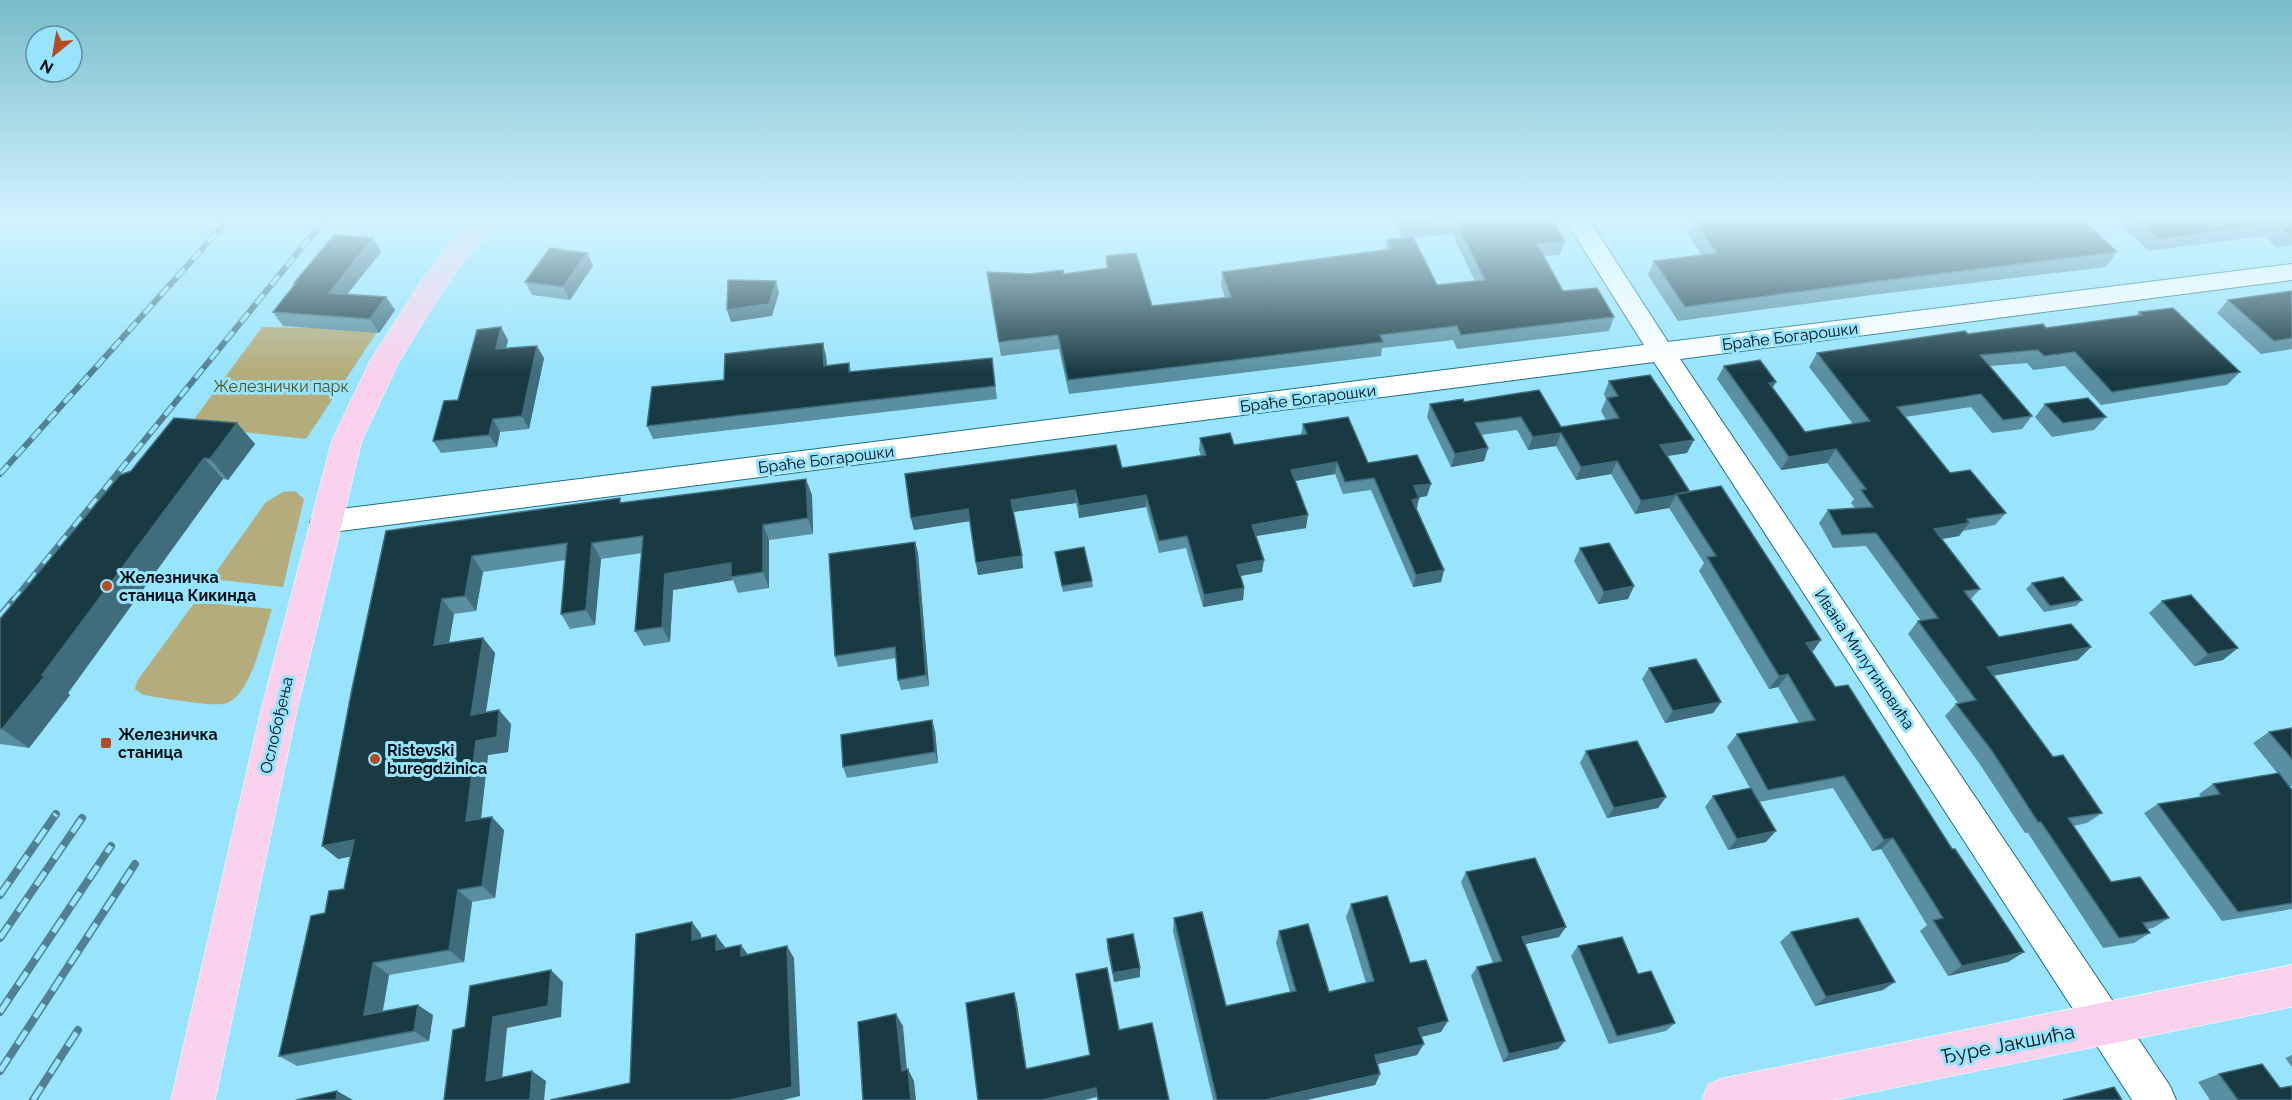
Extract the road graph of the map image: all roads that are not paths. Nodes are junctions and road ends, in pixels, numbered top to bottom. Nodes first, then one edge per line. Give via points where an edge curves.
1 (446, 269) edge
2 (1609, 269) edge
3 (2292, 272) edge
4 (1662, 353) junction
5 (324, 522) junction
6 (2292, 986) edge
7 (2107, 1024) junction
8 (194, 1100) edge
9 (1724, 1100) edge
10 (2156, 1100) edge

1 - 5 main road, Ослобођења via 386,359 347,440
2 - 4 street, Ивана Милутиновића
3 - 4 street, Браће Богарошки
4 - 5 street, Браће Богарошки
4 - 7 street, Ивана Милутиновића
5 - 8 main road, Ослобођења
6 - 7 main road, Ђуре Јакшића
7 - 9 main road, Ђуре Јакшића
7 - 10 street, Ивана Милутиновића

